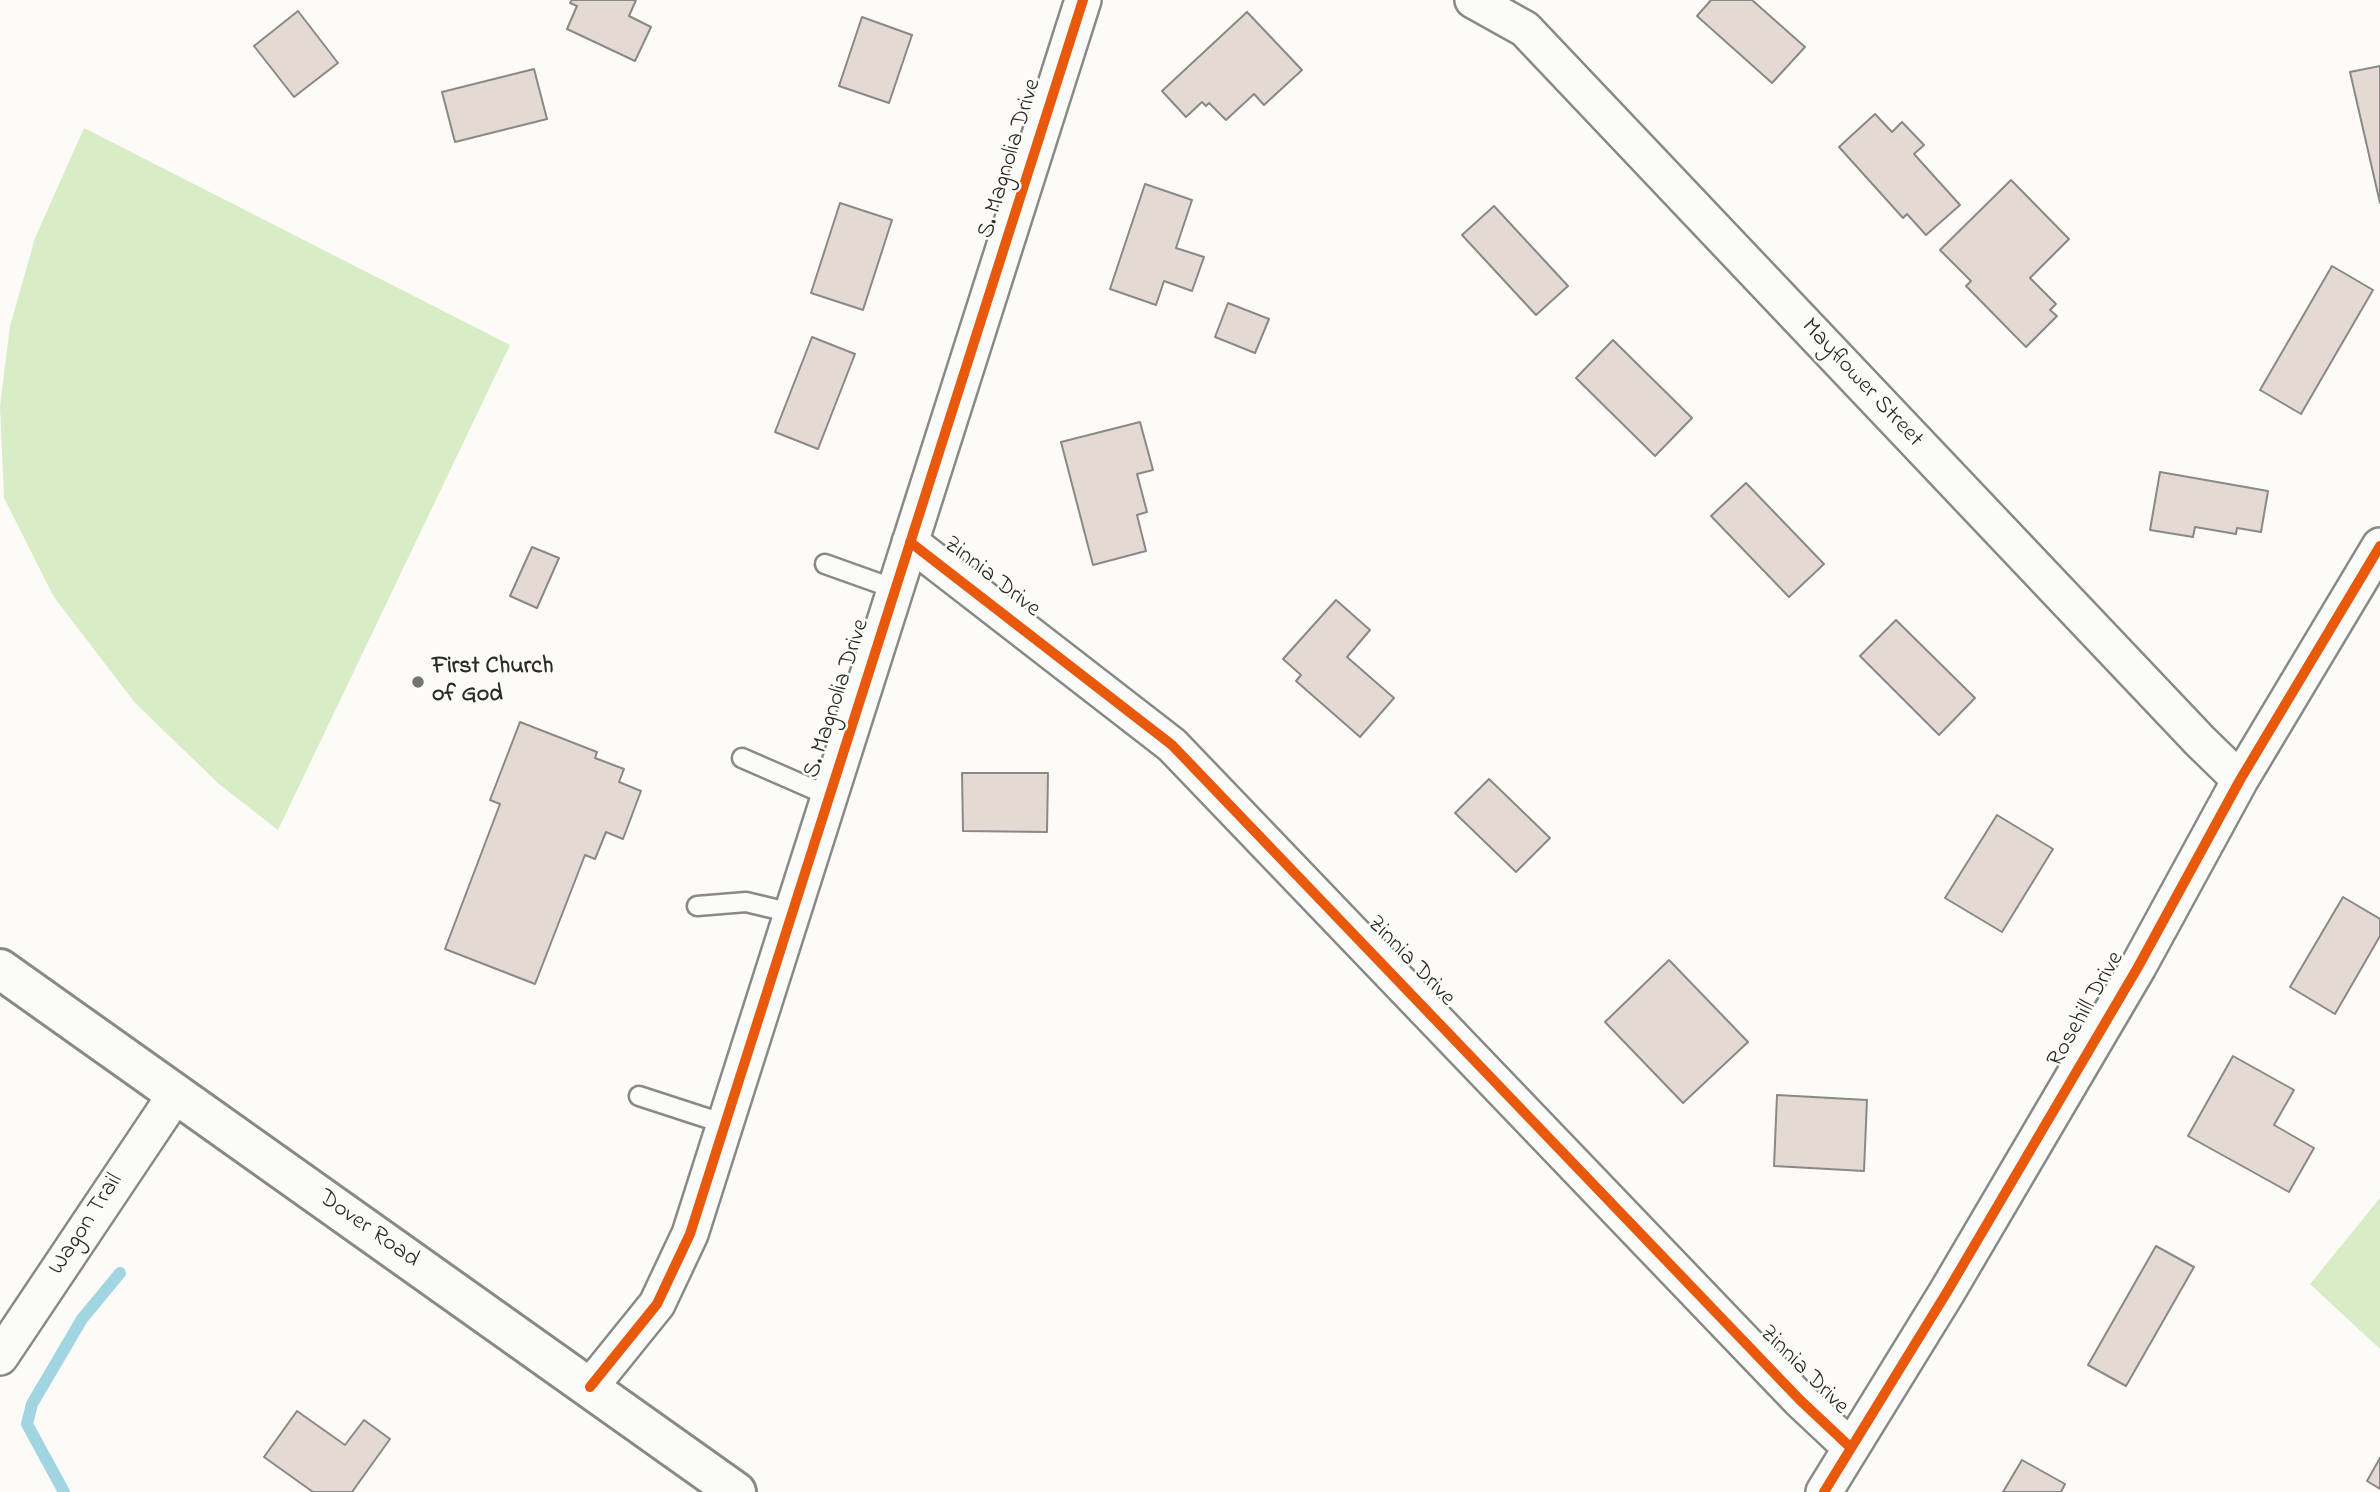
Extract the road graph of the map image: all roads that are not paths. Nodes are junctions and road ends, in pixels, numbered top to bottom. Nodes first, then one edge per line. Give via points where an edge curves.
1 (1083, 0) edge
2 (1473, 0) edge
3 (910, 542) junction
4 (2380, 546) edge
5 (825, 564) dead end
6 (895, 589) junction
7 (742, 758) dead end
8 (2240, 780) junction
9 (829, 796) junction
10 (697, 906) dead end
11 (792, 913) junction
12 (0, 969) edge
13 (176, 1094) junction
14 (639, 1096) dead end
15 (725, 1124) junction
16 (0, 1357) edge
17 (590, 1387) junction
18 (1849, 1446) junction
19 (736, 1492) edge
20 (1824, 1492) edge

1 - 3 street, S. Magnolia Drive
2 - 8 street, Mayflower Street via 1525,29
3 - 6 street, S. Magnolia Drive
3 - 18 street, Zinnia Drive via 1172,745 1800,1401
4 - 8 street, Rosehill Drive
5 - 6 lane
6 - 9 street, S. Magnolia Drive
7 - 9 lane
8 - 18 street, Rosehill Drive via 1954,1280
9 - 11 street, S. Magnolia Drive
10 - 11 lane via 746,902
11 - 15 street, S. Magnolia Drive
12 - 13 main road, Dover Road
13 - 16 street, Wagon Trail
13 - 17 main road, Dover Road
14 - 15 lane
15 - 17 street, S. Magnolia Drive via 674,1274 657,1304
17 - 19 main road, Dover Road
18 - 20 street, Rosehill Drive

